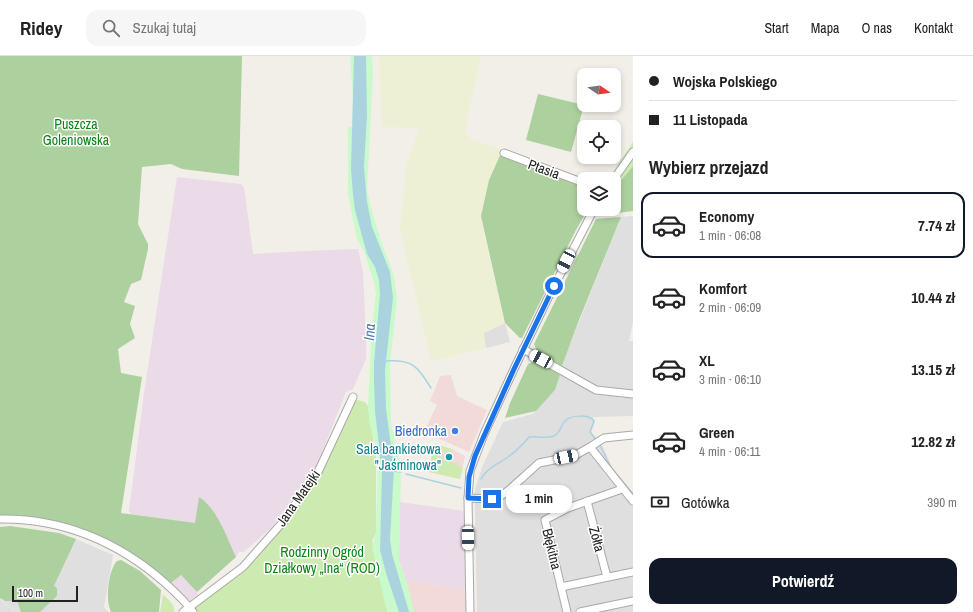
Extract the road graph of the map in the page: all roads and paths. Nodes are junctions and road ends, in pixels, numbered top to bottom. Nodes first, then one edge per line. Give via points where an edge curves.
1 (633, 152) edge
2 (504, 153) dead end
3 (619, 172) edge
4 (577, 180) edge
5 (590, 216) edge
6 (523, 350) junction
7 (633, 394) edge
8 (353, 397) dead end
9 (633, 436) edge
10 (590, 447) junction
11 (622, 489) junction
12 (468, 498) junction
13 (587, 501) junction
14 (633, 501) edge
15 (0, 519) edge
16 (633, 572) edge
17 (607, 577) junction
18 (561, 587) junction
19 (633, 602) edge
20 (188, 611) edge
21 (470, 612) edge
22 (567, 612) edge
23 (580, 612) edge

1 - 3 street
2 - 4 street, Ptasia
5 - 6 street
6 - 7 street via 596,390
6 - 12 street via 475,456 469,477
8 - 20 street, Jana Matejki via 318,472 282,523 242,567
9 - 10 street via 604,438
10 - 11 street
10 - 12 street via 574,456 539,463 498,498
11 - 13 street, Błękitna
11 - 14 street
12 - 21 street
13 - 17 street, Żółta
13 - 18 street, Błękitna via 545,520
15 - 20 street via 44,522 100,539 127,553 153,572 181,597
16 - 17 street
17 - 18 street
18 - 22 street, Błękitna
19 - 23 street

